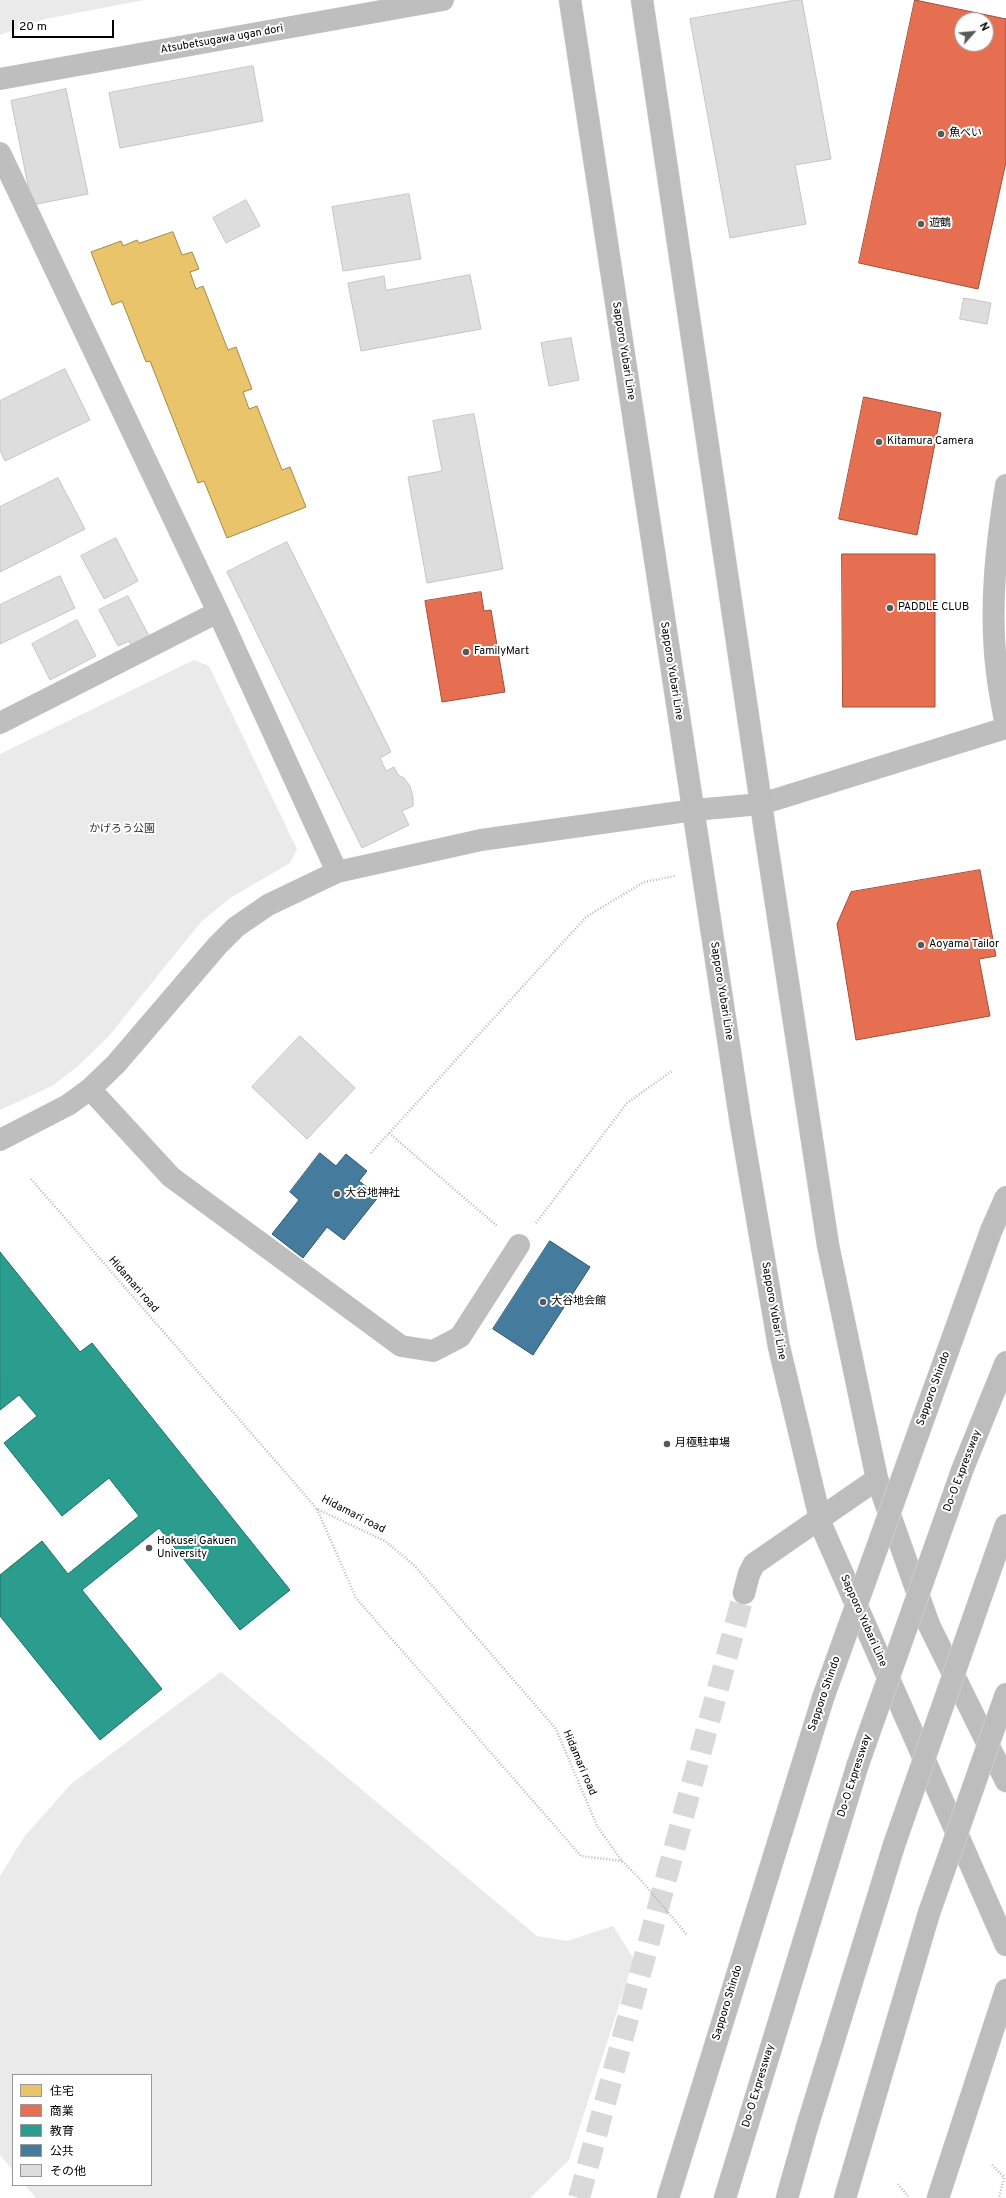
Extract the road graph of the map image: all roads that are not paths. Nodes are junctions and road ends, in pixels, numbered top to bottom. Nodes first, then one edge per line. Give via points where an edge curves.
1 (443, 0) edge
2 (570, 0) edge
3 (642, 0) edge
4 (0, 79) edge
5 (0, 153) edge
6 (1006, 485) edge
7 (218, 612) junction
8 (0, 723) edge
9 (1006, 727) edge
10 (761, 804) junction
11 (694, 810) junction
12 (337, 872) junction
13 (90, 1089) junction
14 (0, 1140) edge
15 (1006, 1197) edge
16 (519, 1245) road end
17 (1006, 1362) edge
18 (877, 1479) junction
19 (820, 1518) junction
20 (1006, 1525) edge
21 (744, 1593) tunnel mouth
22 (1006, 1694) edge
23 (1006, 1781) edge
24 (1006, 1945) edge
25 (1006, 1990) edge
26 (668, 2198) edge
27 (725, 2198) edge
28 (787, 2198) edge
29 (845, 2198) edge
30 (938, 2198) edge

1 - 4 street, Atsubetsugawa ugan dori
2 - 11 main road, Sapporo Yubari Line
3 - 10 main road
5 - 7 street
6 - 9 street via 996,544 993,601 997,673
7 - 8 street
7 - 12 street
9 - 10 street
10 - 11 street
10 - 18 main road via 828,1245
11 - 12 street via 481,840
11 - 19 main road, Sapporo Yubari Line via 741,1124 779,1347
12 - 13 street via 268,905 236,927 116,1064
13 - 14 street via 68,1105
13 - 16 street via 171,1177 401,1346 433,1351 460,1337
15 - 26 main road, Sapporo Shindo, bridge via 991,1231 823,1698
17 - 27 main road, Do-O Expressway, bridge via 963,1468 858,1764
18 - 19 main road
18 - 23 main road via 929,1625
19 - 21 main road via 754,1564
19 - 24 main road, Sapporo Yubari Line
20 - 28 main road, bridge via 894,1845
22 - 29 main road, bridge via 928,1913
25 - 30 main road

